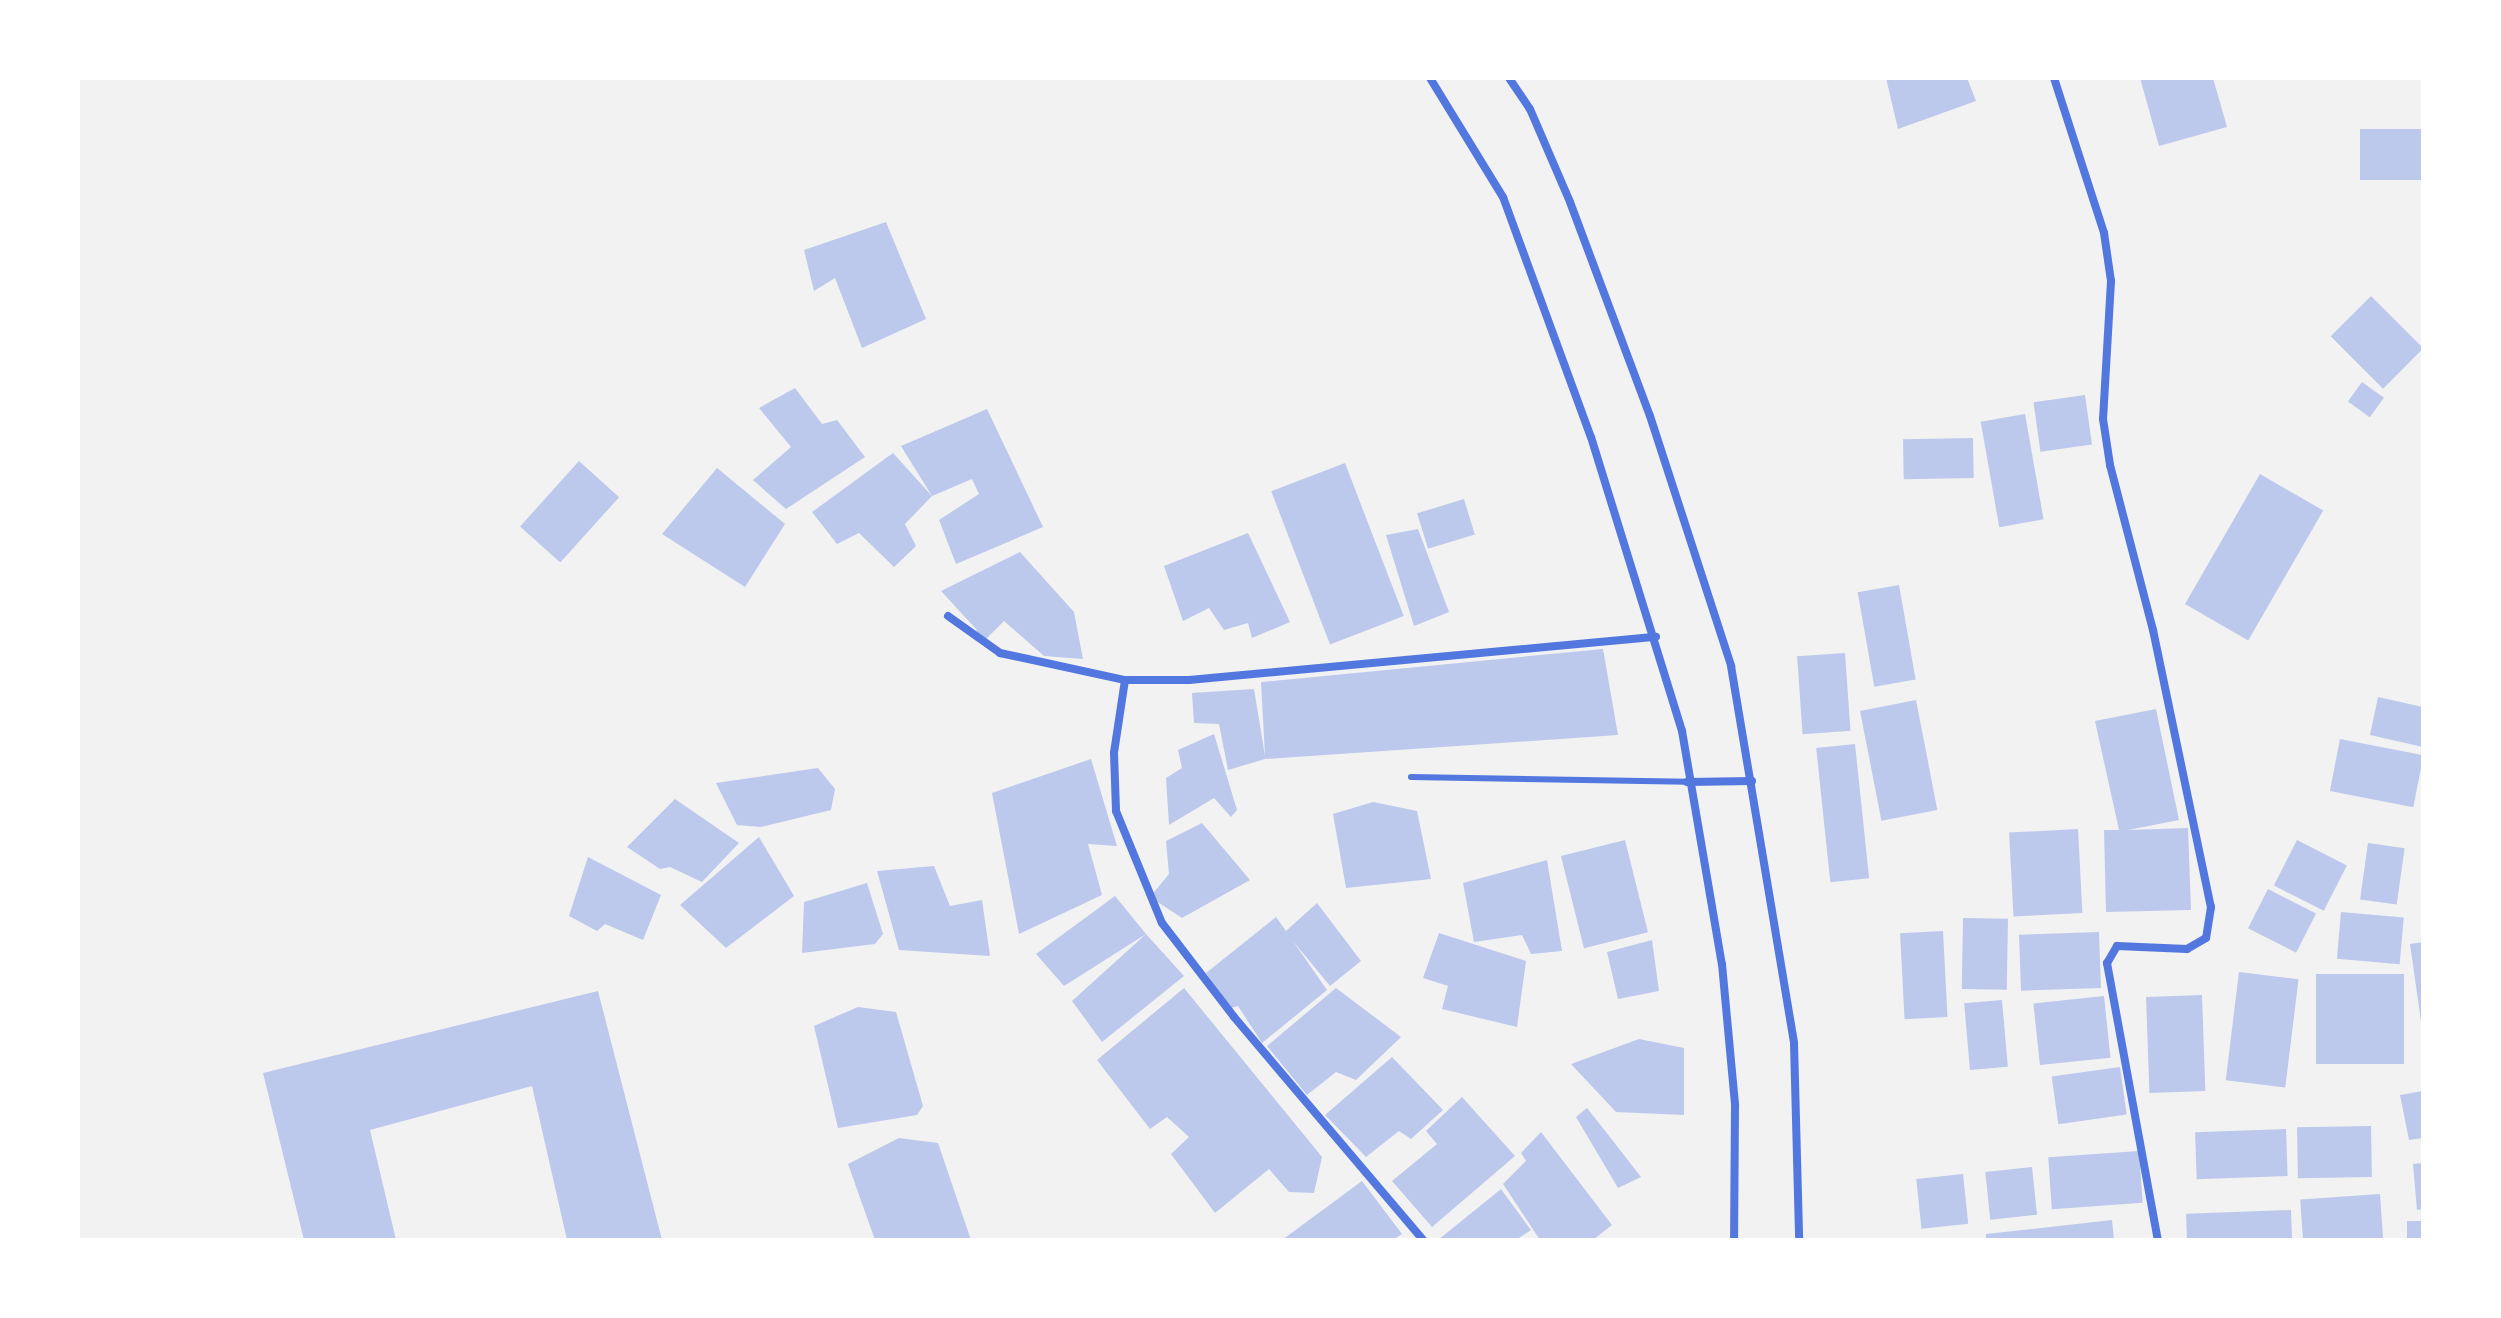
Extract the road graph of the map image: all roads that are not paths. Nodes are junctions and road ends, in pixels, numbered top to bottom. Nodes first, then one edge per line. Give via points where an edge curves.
1 (1430, 78) edge
2 (1509, 78) edge
3 (2054, 78) edge
4 (948, 616) dead end
5 (1656, 637) junction
6 (1125, 680) junction
7 (1411, 777) dead end
8 (1752, 781) junction
9 (1687, 782) junction
10 (1423, 1240) edge
11 (1734, 1240) edge
12 (1799, 1240) edge
13 (2158, 1240) edge

1 - 5 street via 1503,197 1591,437
2 - 8 street via 1530,109 1570,202 1650,416 1731,666
3 - 13 street via 2104,233 2111,281 2103,419 2110,465 2153,630 2211,907 2206,938 2187,949 2117,946 2107,963
4 - 6 street via 1000,653 1040,666
5 - 6 street via 1189,680
5 - 9 street via 1682,731
6 - 10 street via 1114,753 1116,811 1162,923 1234,1017
7 - 9 lane
8 - 9 street
8 - 12 street via 1794,1043
9 - 11 street via 1722,964 1735,1105

